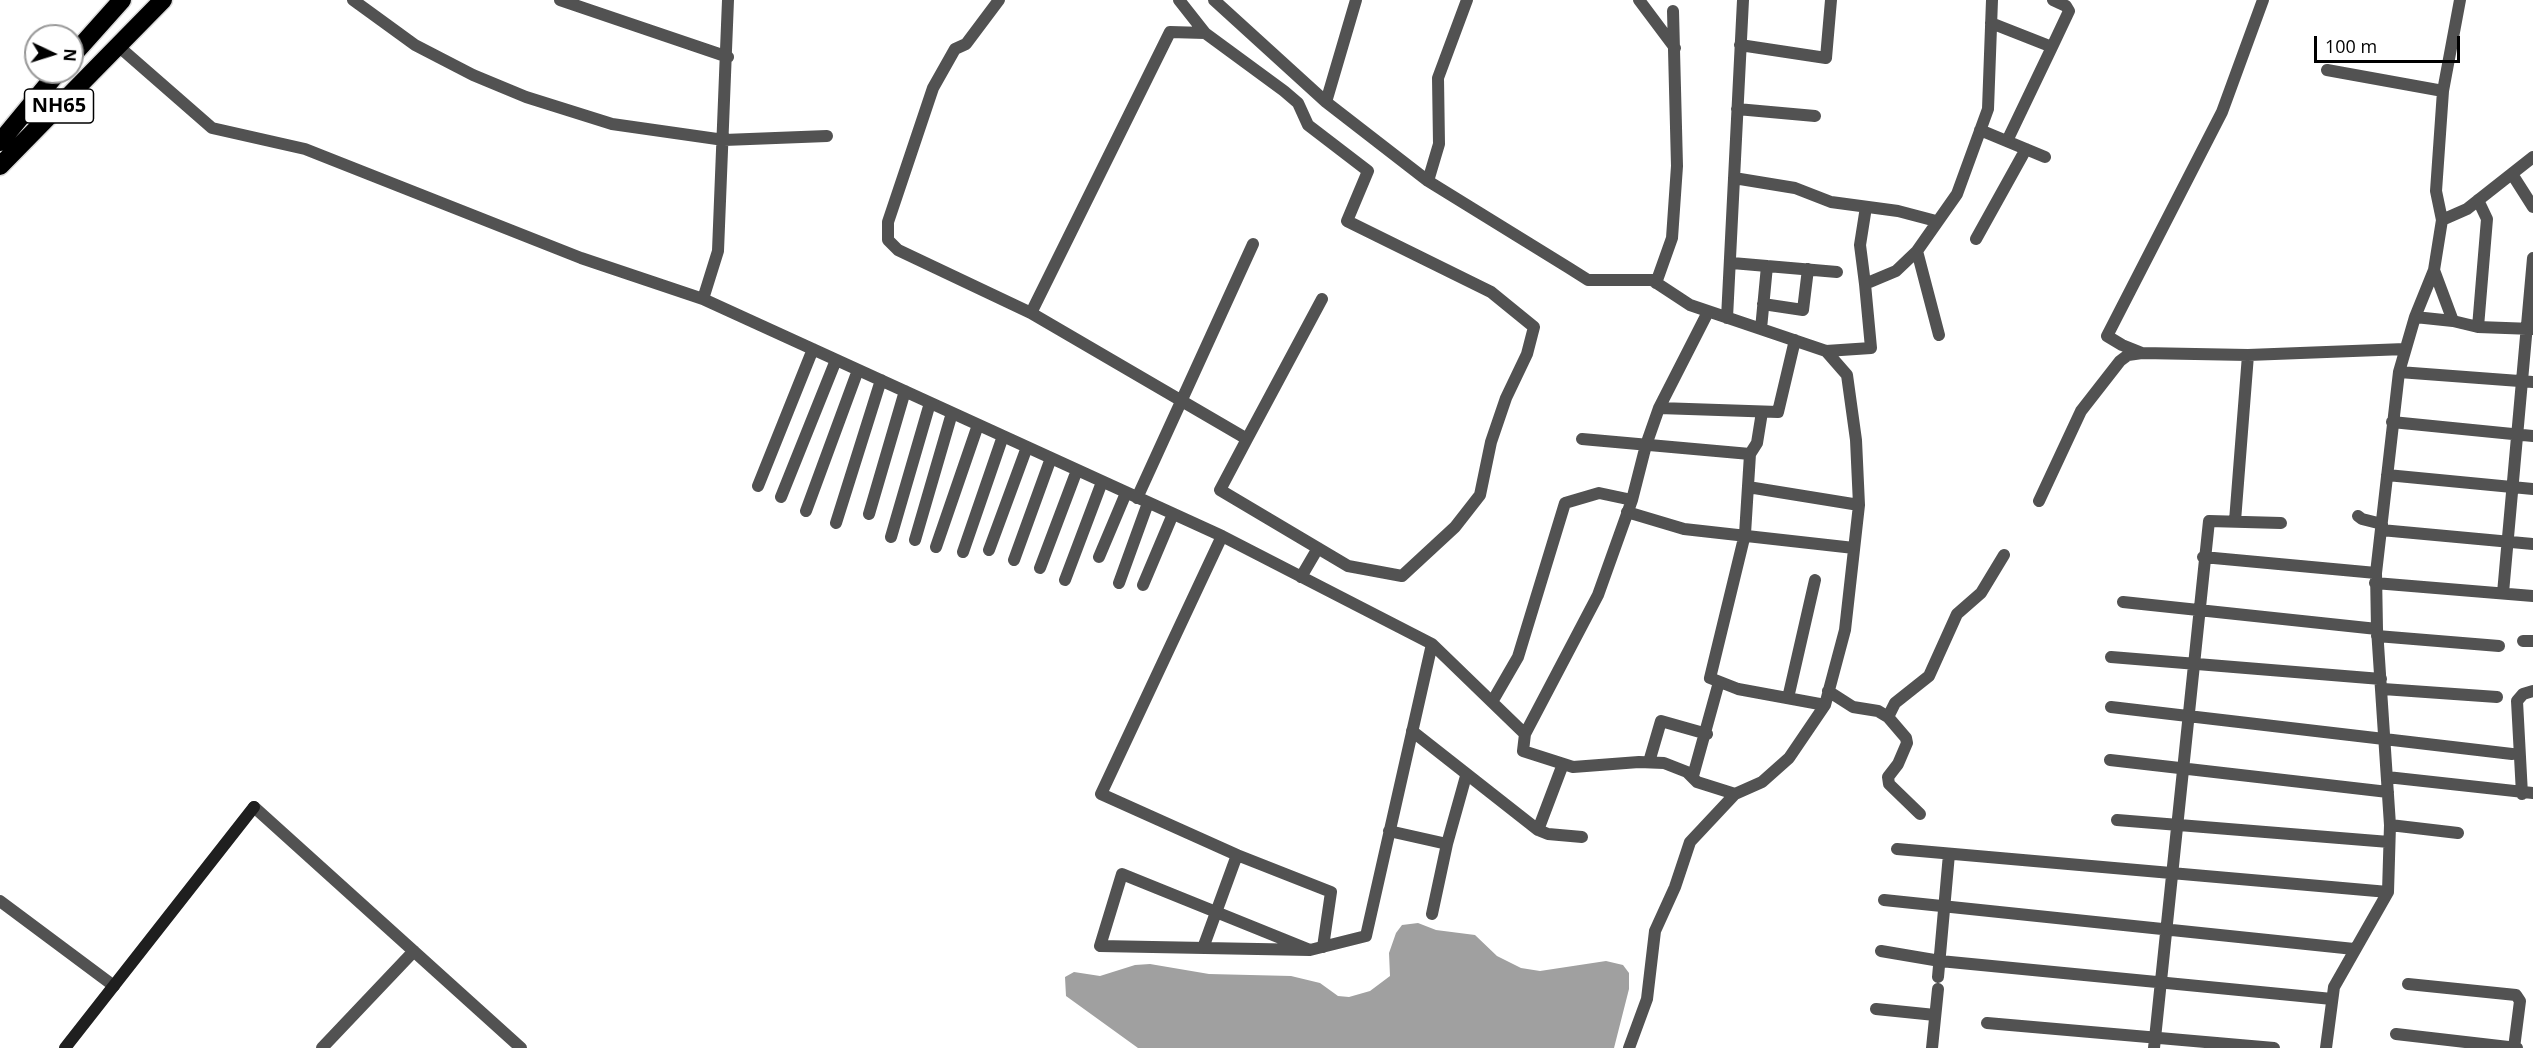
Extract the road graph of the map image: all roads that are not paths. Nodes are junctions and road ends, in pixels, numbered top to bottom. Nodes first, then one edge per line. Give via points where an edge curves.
1 (122, 0) edge
2 (164, 0) edge
3 (353, 0) edge
4 (560, 0) edge
5 (728, 0) edge
6 (999, 0) edge
7 (1179, 0) edge
8 (1214, 0) edge
9 (1356, 0) edge
10 (1467, 0) edge
11 (1639, 0) edge
12 (1743, 0) edge
13 (1832, 0) edge
14 (1992, 0) edge
15 (2053, 0) edge
16 (2263, 0) edge
17 (2460, 0) edge
18 (1674, 11) dead end
19 (1991, 23) junction
20 (1205, 33) junction
21 (84, 43) edge
22 (117, 45) junction
23 (1740, 45) junction
24 (2052, 47) junction
25 (1675, 49) junction
26 (728, 57) junction
27 (2328, 69) dead end
28 (48, 84) edge
29 (2443, 91) junction
30 (1326, 102) junction
31 (1737, 109) junction
32 (1815, 116) dead end
33 (1980, 130) junction
34 (2, 136) edge
35 (827, 136) dead end
36 (724, 140) junction
37 (2007, 141) junction
38 (2026, 149) junction
39 (2045, 157) dead end
40 (2533, 157) edge
41 (0, 166) edge
42 (2512, 174) junction
43 (1734, 178) junction
44 (1428, 181) junction
45 (2478, 200) junction
46 (1866, 207) junction
47 (2533, 207) edge
48 (2442, 220) junction
49 (1936, 221) junction
50 (1976, 239) dead end
51 (1253, 244) dead end
52 (1917, 251) junction
53 (2533, 258) edge
54 (1732, 263) junction
55 (1767, 266) junction
56 (1808, 269) junction
57 (2434, 270) junction
58 (1837, 273) dead end
59 (1656, 283) junction
60 (1865, 284) junction
61 (703, 299) junction
62 (1322, 299) dead end
63 (1763, 304) junction
64 (1708, 312) junction
65 (1031, 313) junction
66 (2415, 317) junction
67 (1727, 318) junction
68 (2453, 321) junction
69 (2478, 327) junction
70 (1761, 329) junction
71 (2530, 329) edge
72 (1939, 335) dead end
73 (1795, 340) junction
74 (813, 349) junction
75 (2405, 349) junction
76 (1848, 350) junction
77 (1826, 351) junction
78 (2142, 353) junction
79 (2248, 355) junction
80 (836, 360) junction
81 (858, 370) junction
82 (2399, 372) junction
83 (1847, 375) junction
84 (881, 380) junction
85 (2528, 382) edge
86 (905, 391) junction
87 (1183, 400) junction
88 (930, 403) junction
89 (1659, 408) junction
90 (1762, 412) junction
91 (952, 413) junction
92 (2392, 422) junction
93 (978, 425) junction
94 (2517, 435) junction
95 (1003, 436) junction
96 (2533, 436) edge
97 (1248, 439) junction
98 (1582, 439) dead end
99 (1646, 445) junction
100 (1028, 447) junction
101 (1750, 454) junction
102 (1051, 458) junction
103 (1077, 470) junction
104 (2386, 475) junction
105 (1102, 482) junction
106 (758, 486) dead end
107 (1748, 487) junction
108 (2512, 488) junction
109 (2533, 489) edge
110 (781, 497) dead end
111 (1137, 498) junction
112 (2039, 501) dead end
113 (1858, 505) junction
114 (1630, 506) junction
115 (806, 511) dead end
116 (869, 514) dead end
117 (1173, 514) junction
118 (2358, 516) dead end
119 (2235, 521) junction
120 (836, 523) dead end
121 (2281, 523) dead end
122 (2382, 527) junction
123 (1745, 534) junction
124 (1222, 536) junction
125 (891, 537) dead end
126 (915, 540) dead end
127 (2509, 542) junction
128 (2533, 543) edge
129 (936, 548) dead end
130 (1318, 548) junction
131 (1854, 548) junction
132 (989, 550) dead end
133 (963, 552) dead end
134 (2004, 555) dead end
135 (1099, 557) dead end
136 (2203, 557) junction
137 (1014, 560) dead end
138 (1040, 568) dead end
139 (1300, 577) junction
140 (2376, 578) junction
141 (1065, 580) dead end
142 (1815, 580) dead end
143 (1119, 583) dead end
144 (1143, 585) dead end
145 (2503, 593) junction
146 (2533, 596) edge
147 (2123, 602) dead end
148 (2198, 610) junction
149 (2377, 633) junction
150 (1432, 644) junction
151 (2499, 646) dead end
152 (2111, 657) dead end
153 (2192, 664) junction
154 (1719, 682) junction
155 (2382, 684) junction
156 (1828, 691) junction
157 (2532, 691) edge
158 (2497, 697) dead end
159 (1788, 698) junction
160 (1492, 702) junction
161 (1825, 705) junction
162 (2111, 707) dead end
163 (2187, 716) junction
164 (1888, 717) junction
165 (1412, 731) junction
166 (1525, 734) junction
167 (1707, 734) junction
168 (2385, 739) junction
169 (2516, 753) junction
170 (2533, 753) edge
171 (2110, 760) dead end
172 (1649, 762) junction
173 (1563, 764) junction
174 (2182, 768) junction
175 (1466, 776) junction
176 (1693, 776) junction
177 (2387, 777) junction
178 (2388, 792) junction
179 (2528, 793) edge
180 (1735, 794) junction
181 (1920, 814) dead end
182 (2117, 820) dead end
183 (2176, 825) junction
184 (2390, 825) junction
185 (1538, 830) junction
186 (1389, 831) junction
187 (2458, 833) dead end
188 (1582, 837) dead end
189 (2389, 842) junction
190 (1447, 844) junction
191 (1897, 849) dead end
192 (1949, 854) junction
193 (1237, 855) junction
194 (2171, 873) junction
195 (2388, 892) junction
196 (1884, 900) dead end
197 (0, 901) edge
198 (1945, 906) junction
199 (1216, 912) junction
200 (1432, 914) dead end
201 (2166, 929) junction
202 (1323, 947) junction
203 (1203, 948) junction
204 (2354, 948) junction
205 (1310, 950) junction
206 (414, 951) junction
207 (1881, 951) dead end
208 (1940, 961) junction
209 (2160, 982) junction
210 (2408, 984) dead end
211 (114, 986) junction
212 (2332, 999) junction
213 (1876, 1009) dead end
214 (1935, 1015) junction
215 (1987, 1023) dead end
216 (2396, 1034) dead end
217 (2154, 1044) edge
218 (65, 1048) edge
219 (322, 1048) edge
220 (521, 1048) edge
221 (1629, 1048) edge
222 (1932, 1048) edge
223 (2274, 1048) edge
224 (2326, 1048) edge
225 (2515, 1048) edge

1 - 21 highway
2 - 22 highway, NH65
3 - 36 street via 415,45 526,97 612,124
4 - 26 street
5 - 26 street
6 - 65 street via 966,44 955,49 933,88 888,222 888,240 898,250
7 - 20 street
8 - 30 street
9 - 30 street
10 - 44 street via 1438,78 1439,144
11 - 25 street
12 - 23 street
13 - 23 street via 1826,58
14 - 19 street
15 - 24 street via 2069,11
16 - 78 street via 2222,112 2108,336
17 - 29 street
18 - 25 street
19 - 24 street
19 - 33 street via 1988,109
20 - 65 street via 1170,32
20 - 130 street via 1284,91 1298,103 1308,125 1368,171 1347,221 1491,292 1534,327 1495,431 1480,495 1455,526 1402,576 1348,566
22 - 41 highway, NH65
22 - 61 street via 212,128 305,149 581,258
23 - 31 street
24 - 37 street
25 - 59 street via 1677,166 1672,238
26 - 36 street
27 - 29 street
28 - 34 highway, NH65
29 - 48 street via 2436,191
30 - 44 street
31 - 32 street
31 - 43 street
33 - 37 street
33 - 49 street via 1957,194
35 - 36 street
36 - 61 street via 718,251
37 - 38 street
38 - 39 street
38 - 50 street
40 - 42 street
42 - 45 street
42 - 47 street
43 - 46 street via 1795,188 1831,202
43 - 54 street
44 - 59 street via 1588,280
45 - 48 street
45 - 69 street via 2487,219
46 - 49 street
46 - 60 street via 1860,245
48 - 57 street
49 - 52 street
51 - 87 street
52 - 60 street via 1896,271
52 - 72 street
53 - 71 street
54 - 55 street
54 - 67 street
55 - 56 street
55 - 63 street
56 - 58 street
56 - 63 street via 1803,310
57 - 66 street
57 - 68 street
59 - 64 street
60 - 76 street via 1871,348
61 - 74 street
62 - 97 street
63 - 70 street
64 - 67 street
64 - 89 street
65 - 87 street
66 - 68 street
66 - 75 street
67 - 70 street
68 - 69 street
69 - 71 street
70 - 73 street
71 - 85 street
73 - 77 street
73 - 90 street via 1778,412
74 - 80 street
74 - 106 street
75 - 79 street
75 - 82 street
76 - 77 street
76 - 83 street
77 - 83 street
78 - 79 street
78 - 112 street via 2120,361 2081,411
79 - 119 street
80 - 81 street
80 - 110 street
81 - 84 street
81 - 115 street
82 - 85 street
82 - 92 street
83 - 113 street via 1856,440
84 - 86 street
84 - 120 street
85 - 94 street
86 - 88 street
86 - 116 street
87 - 97 street
87 - 111 street
88 - 91 street
88 - 125 street
89 - 90 street
89 - 99 street
90 - 101 street via 1757,443
91 - 93 street
91 - 126 street
92 - 94 street
92 - 104 street
93 - 95 street
93 - 129 street
94 - 96 street
94 - 108 street
95 - 100 street
95 - 133 street
97 - 130 street via 1220,490
98 - 99 street
99 - 101 street
99 - 114 street
100 - 102 street
100 - 132 street
101 - 107 street
102 - 103 street
102 - 137 street
103 - 105 street
103 - 138 street
104 - 108 street
104 - 122 street
105 - 111 street
105 - 141 street
107 - 113 street
107 - 123 street
108 - 109 street
108 - 127 street
111 - 117 street
111 - 135 street
111 - 143 street
113 - 131 street
114 - 123 street via 1684,529
114 - 160 street via 1599,493 1565,503 1518,657
114 - 166 street via 1598,595
117 - 124 street
117 - 144 street
118 - 122 street
119 - 121 street
119 - 136 street via 2209,521
122 - 127 street
122 - 140 street
123 - 131 street
123 - 154 street via 1710,678
124 - 139 street
124 - 193 street via 1101,794
127 - 128 street
127 - 145 street
130 - 139 street
131 - 156 street via 1845,630
134 - 164 street via 1981,593 1958,614 1929,676 1895,703
136 - 140 street
136 - 148 street
139 - 150 street
140 - 145 street
140 - 149 street
142 - 159 street
145 - 146 street
147 - 148 street
148 - 149 street
148 - 153 street
149 - 151 street
149 - 155 street
150 - 160 street
150 - 165 street
152 - 153 street
153 - 155 street
153 - 163 street
154 - 159 street
154 - 167 street
155 - 158 street
155 - 168 street
156 - 161 street
156 - 164 street via 1853,707 1878,711
157 - 169 street via 2517,702
159 - 161 street
160 - 166 street
161 - 180 street via 1789,758 1762,782
162 - 163 street
163 - 168 street
163 - 174 street
164 - 181 street via 1907,743 1888,777 1889,784
165 - 175 street
165 - 186 street
166 - 173 street via 1523,751
167 - 172 street via 1661,721
167 - 176 street
168 - 169 street
168 - 177 street
169 - 170 street
169 - 179 street
171 - 174 street
172 - 173 street via 1573,767
172 - 176 street via 1664,763
173 - 185 street
174 - 178 street
174 - 183 street
175 - 185 street
175 - 190 street
176 - 180 street via 1696,782
177 - 178 street
177 - 179 street
178 - 184 street
180 - 221 street via 1690,842 1655,931 1647,999
182 - 183 street
183 - 189 street
183 - 194 street
184 - 187 street
184 - 189 street
185 - 188 street
186 - 190 street
186 - 202 street via 1366,936
189 - 195 street
190 - 200 street
191 - 192 street
192 - 194 street
192 - 198 street
193 - 199 street
193 - 202 street via 1331,892
194 - 195 street
194 - 201 street
195 - 204 street
196 - 198 street
197 - 211 street
198 - 201 street
198 - 208 street
199 - 203 street
199 - 203 street via 1122,874 1100,946
199 - 205 street
201 - 204 street
201 - 209 street
202 - 205 street
203 - 205 street
204 - 212 street
206 - 211 street via 254,807
206 - 219 street
206 - 220 street
207 - 208 street
208 - 209 street
208 - 214 street
209 - 212 street
209 - 217 street
210 - 225 street via 2516,995 2520,1001
211 - 218 street
212 - 224 street
213 - 214 street
214 - 222 street
215 - 217 street
216 - 225 street
217 - 223 street

